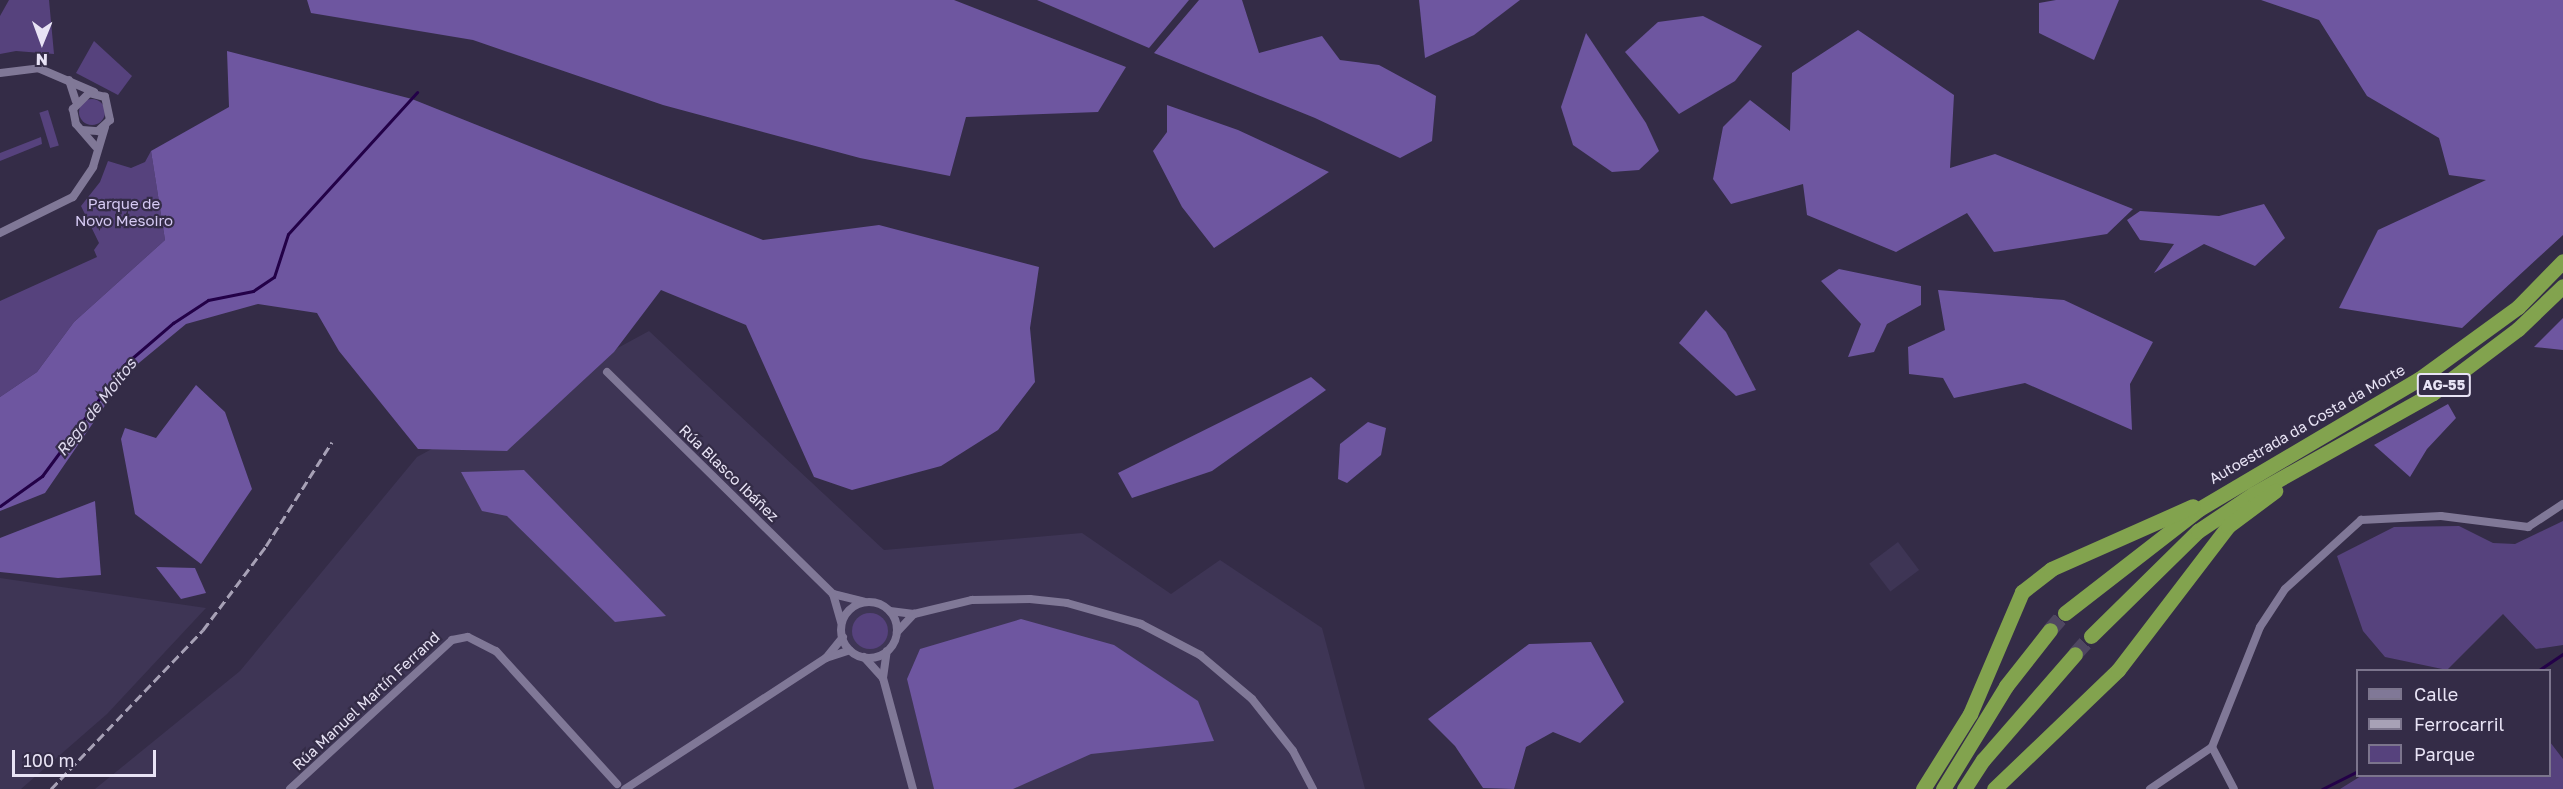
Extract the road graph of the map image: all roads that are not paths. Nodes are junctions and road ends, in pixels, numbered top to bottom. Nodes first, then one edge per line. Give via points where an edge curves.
1 (0, 73) edge
2 (69, 80) junction
3 (97, 94) junction
4 (76, 101) junction
5 (105, 127) junction
6 (82, 129) junction
7 (96, 147) junction
8 (0, 233) edge
9 (2563, 261) edge
10 (2563, 286) edge
11 (607, 372) dead end
12 (2309, 462) junction
13 (2231, 488) junction
14 (2563, 504) edge
15 (833, 594) junction
16 (864, 602) junction
17 (890, 611) junction
18 (2066, 613) tunnel mouth
19 (914, 614) junction
20 (841, 626) junction
21 (2050, 630) tunnel mouth
22 (897, 632) junction
23 (2091, 636) tunnel mouth
24 (843, 637) junction
25 (850, 650) junction
26 (887, 651) junction
27 (2075, 654) tunnel mouth
28 (864, 657) junction
29 (826, 658) junction
30 (883, 678) junction
31 (2212, 747) junction
32 (616, 784) dead end
33 (290, 789) edge
34 (626, 789) edge
35 (913, 789) edge
36 (1313, 789) edge
37 (1923, 789) edge
38 (1943, 789) edge
39 (1964, 789) edge
40 (1995, 789) edge
41 (2150, 789) edge
42 (2234, 789) edge

1 - 2 street via 38,68
2 - 3 street
2 - 4 street
3 - 4 street
3 - 5 street via 110,104
4 - 6 street via 73,117
5 - 6 street via 98,131
5 - 7 street
6 - 7 street
7 - 8 street via 93,167 73,197
9 - 13 highway, Autoestrada da Costa da Morte / AG-55 via 2518,307 2419,379
10 - 12 highway, AG-55 via 2518,329 2433,393
11 - 15 street, Rúa Blasco Ibáñez
12 - 23 highway, AG-55 via 2199,531
12 - 40 highway via 2228,526 2118,670
13 - 18 highway, Autoestrada da Costa da Morte / AG-55
13 - 37 highway via 2051,569 2022,592 1970,714
14 - 31 street via 2528,526 2441,516 2361,520 2285,589 2260,627
15 - 16 street
15 - 20 street
16 - 17 street
16 - 20 street via 848,611
17 - 19 street
17 - 22 street
19 - 22 street
19 - 36 street via 972,600 1030,599 1088,608 1141,624 1200,655 1252,699 1293,751
20 - 24 street
21 - 38 highway via 2006,686
22 - 26 street
24 - 25 street
24 - 29 street
25 - 28 street
25 - 29 street
26 - 28 street
26 - 30 street
27 - 39 highway via 1983,760
28 - 30 street
29 - 34 street
30 - 35 street
31 - 41 street
31 - 42 street
32 - 33 street, Rúa Manuel Martín Ferrand via 496,651 468,637 452,640

